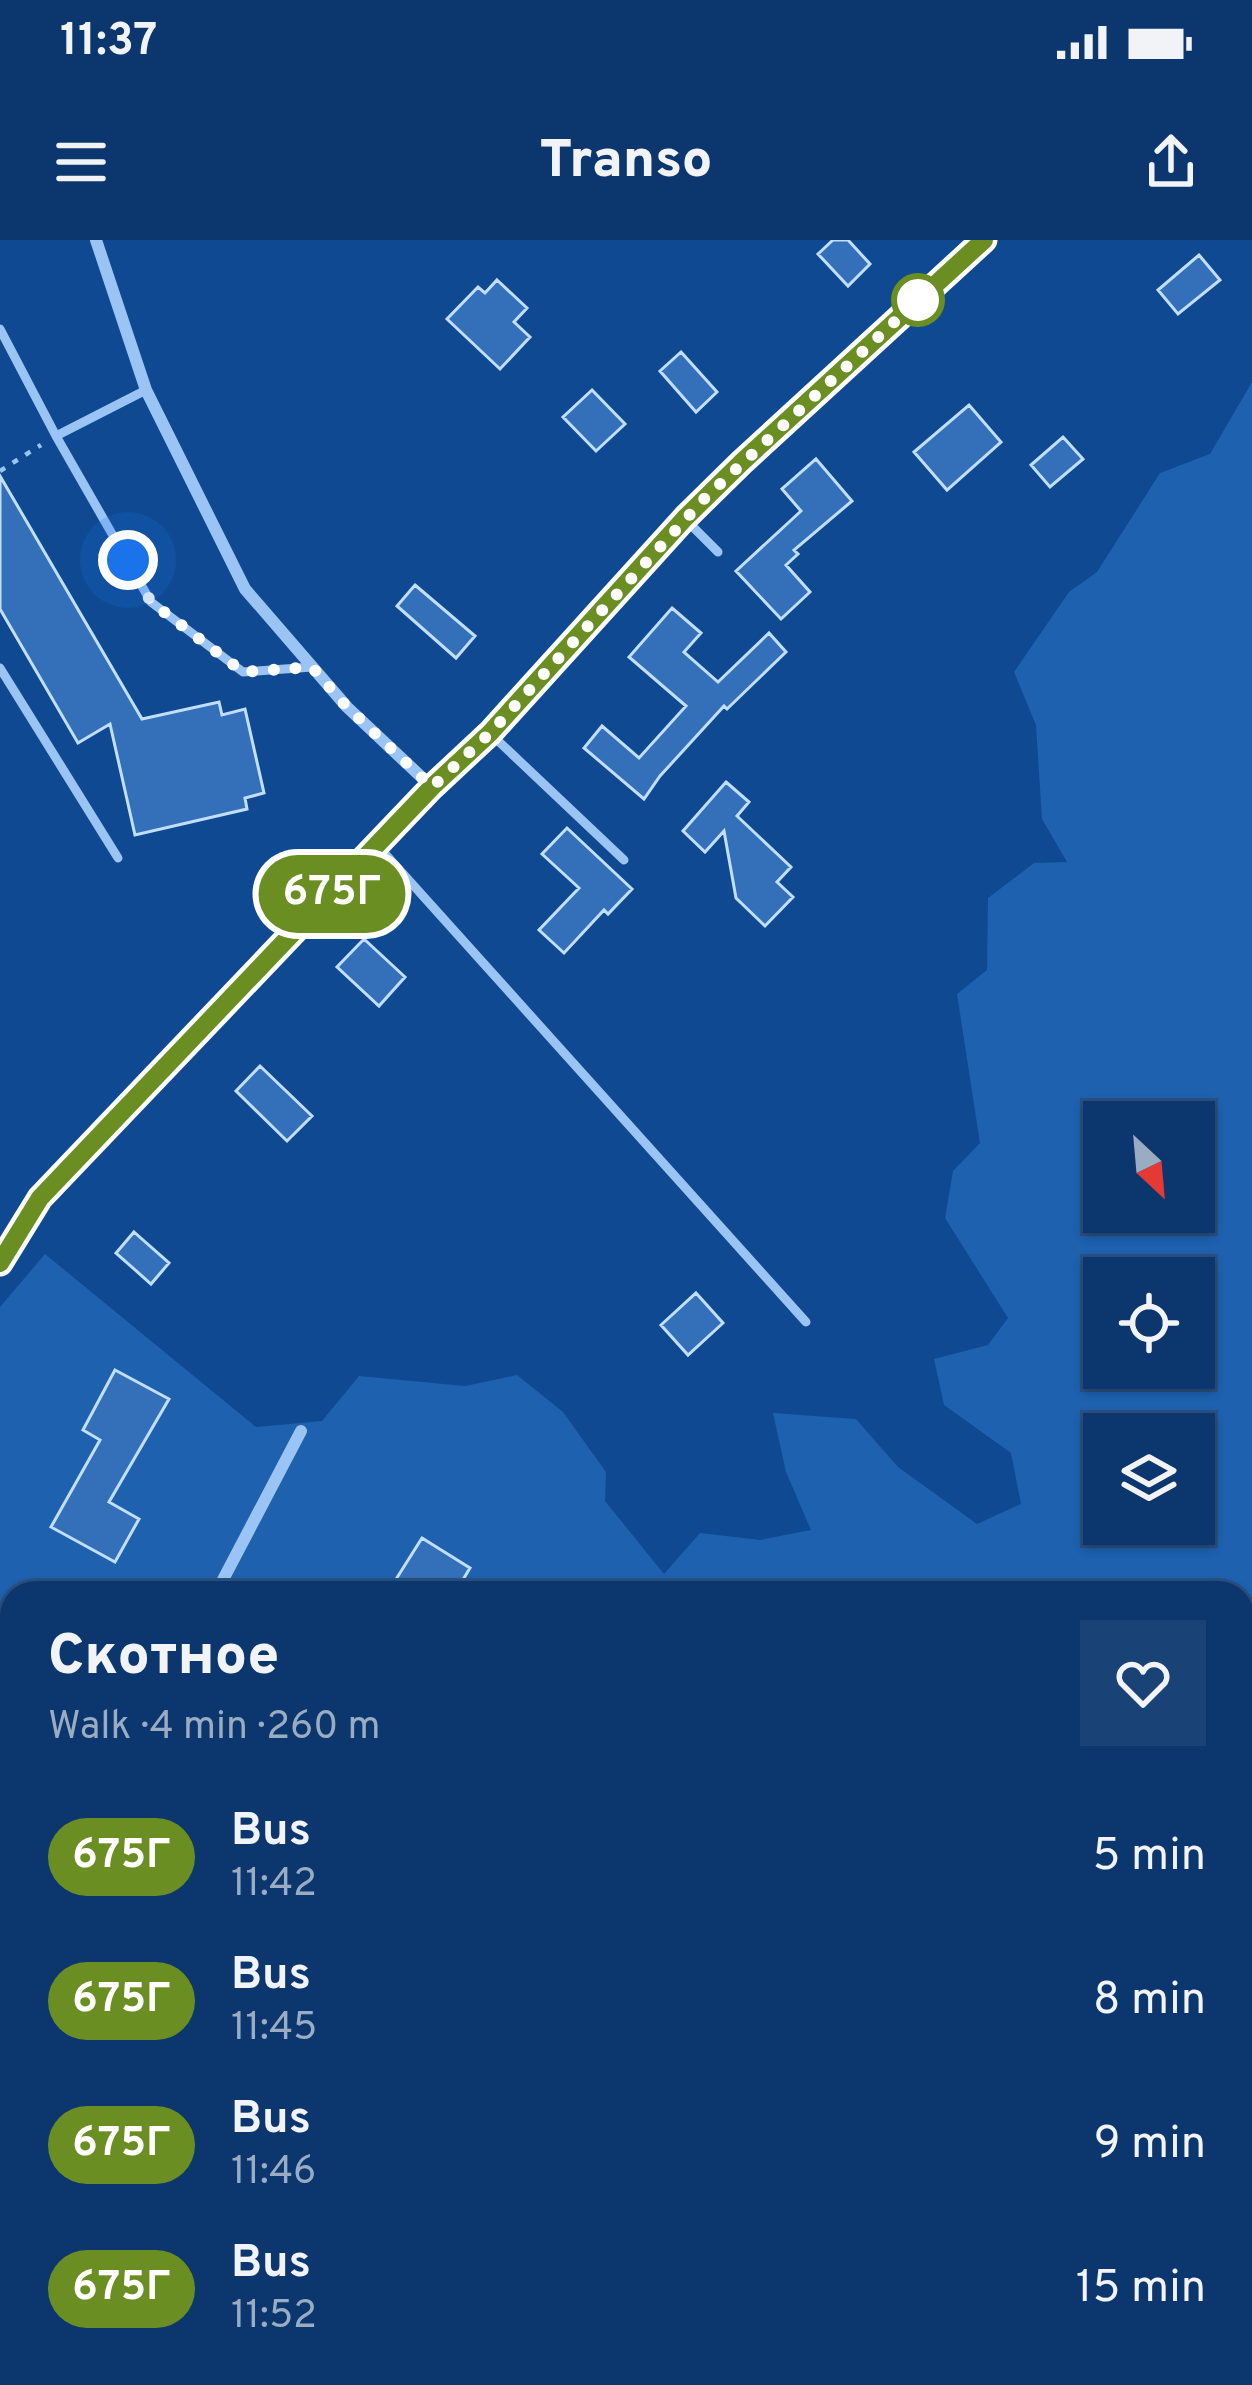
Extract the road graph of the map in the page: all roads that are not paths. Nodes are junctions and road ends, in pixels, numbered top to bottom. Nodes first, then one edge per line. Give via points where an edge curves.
1 (96, 240) edge
2 (984, 240) edge
3 (0, 328) edge
4 (146, 390) junction
5 (56, 436) junction
6 (685, 518) junction
7 (718, 552) dead end
8 (312, 667) junction
9 (0, 668) edge
10 (490, 733) junction
11 (432, 787) junction
12 (378, 846) junction
13 (118, 858) dead end
14 (624, 860) dead end
15 (0, 1263) edge
16 (806, 1322) dead end
17 (302, 1431) dead end
18 (222, 1581) edge

1 - 4 street
2 - 6 main road
3 - 5 lane
4 - 5 lane
4 - 8 street via 245,589
5 - 8 lane via 151,602 243,672
6 - 7 lane
6 - 10 main road
8 - 11 street
9 - 13 lane
10 - 11 main road
10 - 14 lane
11 - 12 main road
12 - 15 main road via 40,1198
12 - 16 lane
17 - 18 street

